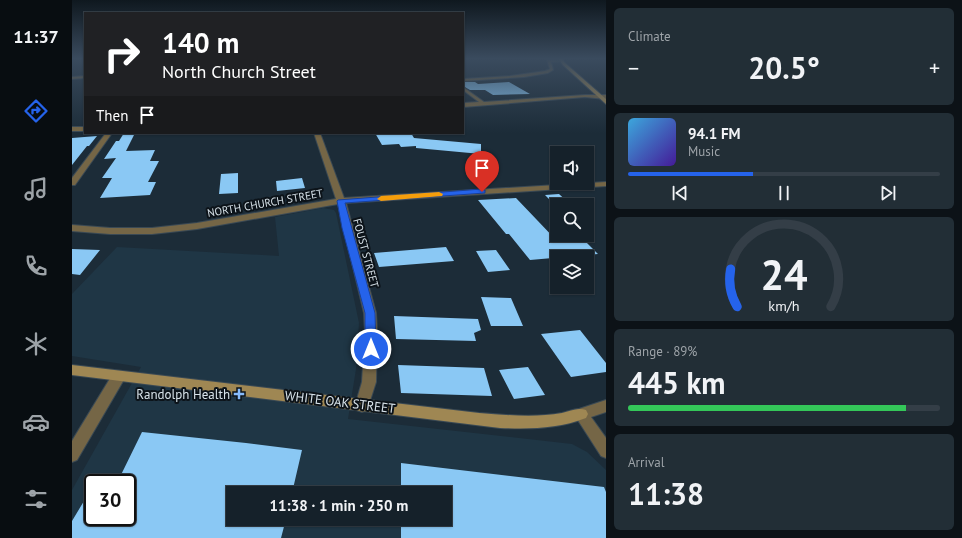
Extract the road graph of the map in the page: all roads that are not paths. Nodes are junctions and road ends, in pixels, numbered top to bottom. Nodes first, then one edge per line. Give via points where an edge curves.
1 (587, 83) edge
2 (464, 89) edge
3 (603, 97) edge
4 (606, 102) edge
5 (484, 104) junction
6 (464, 105) edge
7 (84, 128) edge
8 (72, 129) edge
9 (108, 134) edge
10 (317, 134) edge
11 (72, 183) edge
12 (606, 184) edge
13 (341, 201) junction
14 (72, 228) edge
15 (72, 370) edge
16 (119, 376) junction
17 (362, 406) junction
18 (606, 406) edge
19 (581, 414) junction
20 (606, 451) edge
21 (72, 455) edge

1 - 3 street
2 - 5 street
3 - 4 street
3 - 5 street
5 - 6 street
7 - 8 street
9 - 11 street
10 - 13 street, FOUST STREET
12 - 13 street, NORTH CHURCH STREET
13 - 14 street, NORTH CHURCH STREET via 205,225 152,231
13 - 17 street, FOUST STREET via 370,313 369,382
15 - 16 street, WHITE OAK STREET
16 - 17 street, WHITE OAK STREET
16 - 21 street
17 - 19 street, WHITE OAK STREET via 508,421 537,422 565,419
18 - 19 street, WHITE OAK STREET
19 - 20 street

